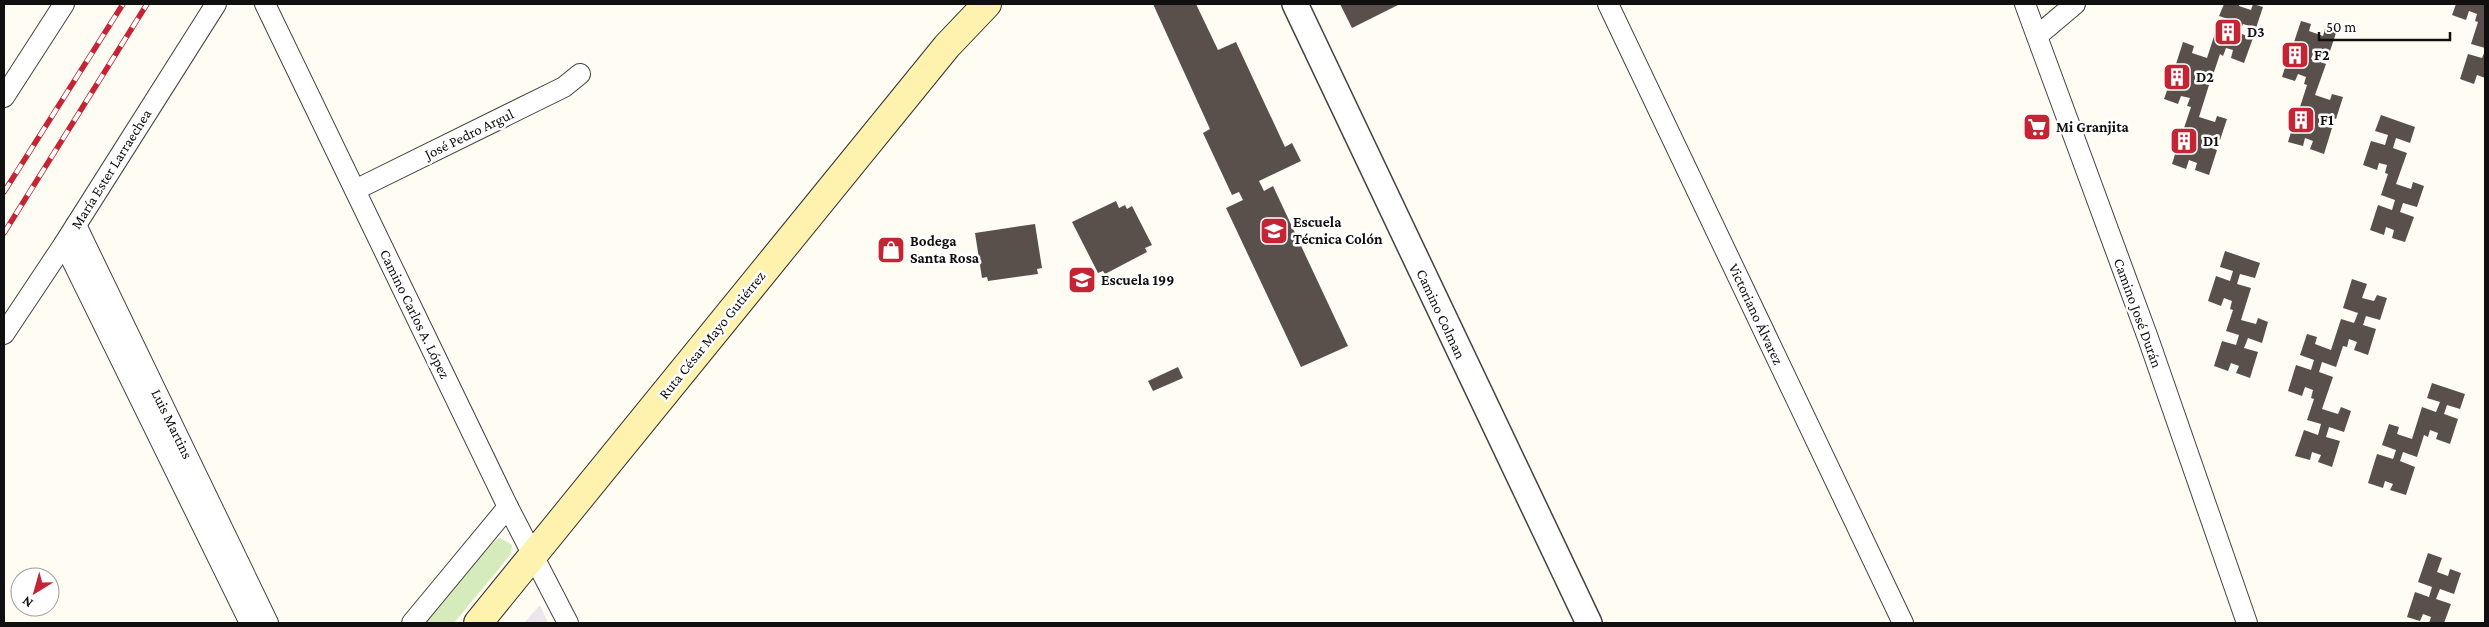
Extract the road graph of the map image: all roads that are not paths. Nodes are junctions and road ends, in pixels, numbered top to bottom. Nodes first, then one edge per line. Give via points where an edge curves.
1 (64, 4) edge
2 (216, 4) edge
3 (265, 4) edge
4 (974, 4) edge
5 (987, 4) edge
6 (1295, 4) edge
7 (1608, 4) edge
8 (2025, 4) edge
9 (2075, 4) edge
10 (2037, 36) junction
11 (947, 46) junction
12 (580, 74) dead end
13 (4, 97) edge
14 (355, 190) junction
15 (76, 225) junction
16 (64, 244) junction
17 (4, 334) edge
18 (508, 507) junction
19 (533, 555) junction
20 (250, 623) edge
21 (268, 623) edge
22 (412, 623) edge
23 (478, 623) edge
24 (568, 623) edge
25 (1589, 623) edge
26 (1903, 623) edge
27 (2247, 623) edge

1 - 13 street
2 - 15 street, María Ester Larraechea
3 - 14 street, Camino Carlos A. López
4 - 11 main road, Ruta César Mayo Gutiérrez
5 - 11 main road, Ruta César Mayo Gutiérrez
6 - 25 street, Camino Colman
7 - 26 street, Victoriano Álvarez
8 - 10 street, Camino José Durán
9 - 10 street
10 - 27 street, Camino José Durán via 2148,338
11 - 19 main road, Ruta César Mayo Gutiérrez
12 - 14 street, José Pedro Argul via 564,87
14 - 18 street, Camino Carlos A. López
15 - 16 street, María Ester Larraechea
15 - 21 street, Luis Martins
16 - 17 street, María Ester Larraechea
16 - 20 street, Luis Martins
18 - 19 street, Camino Carlos A. López
18 - 22 street
19 - 23 main road, Ruta César Mayo Gutiérrez
19 - 24 street, Camino Carlos A. López

